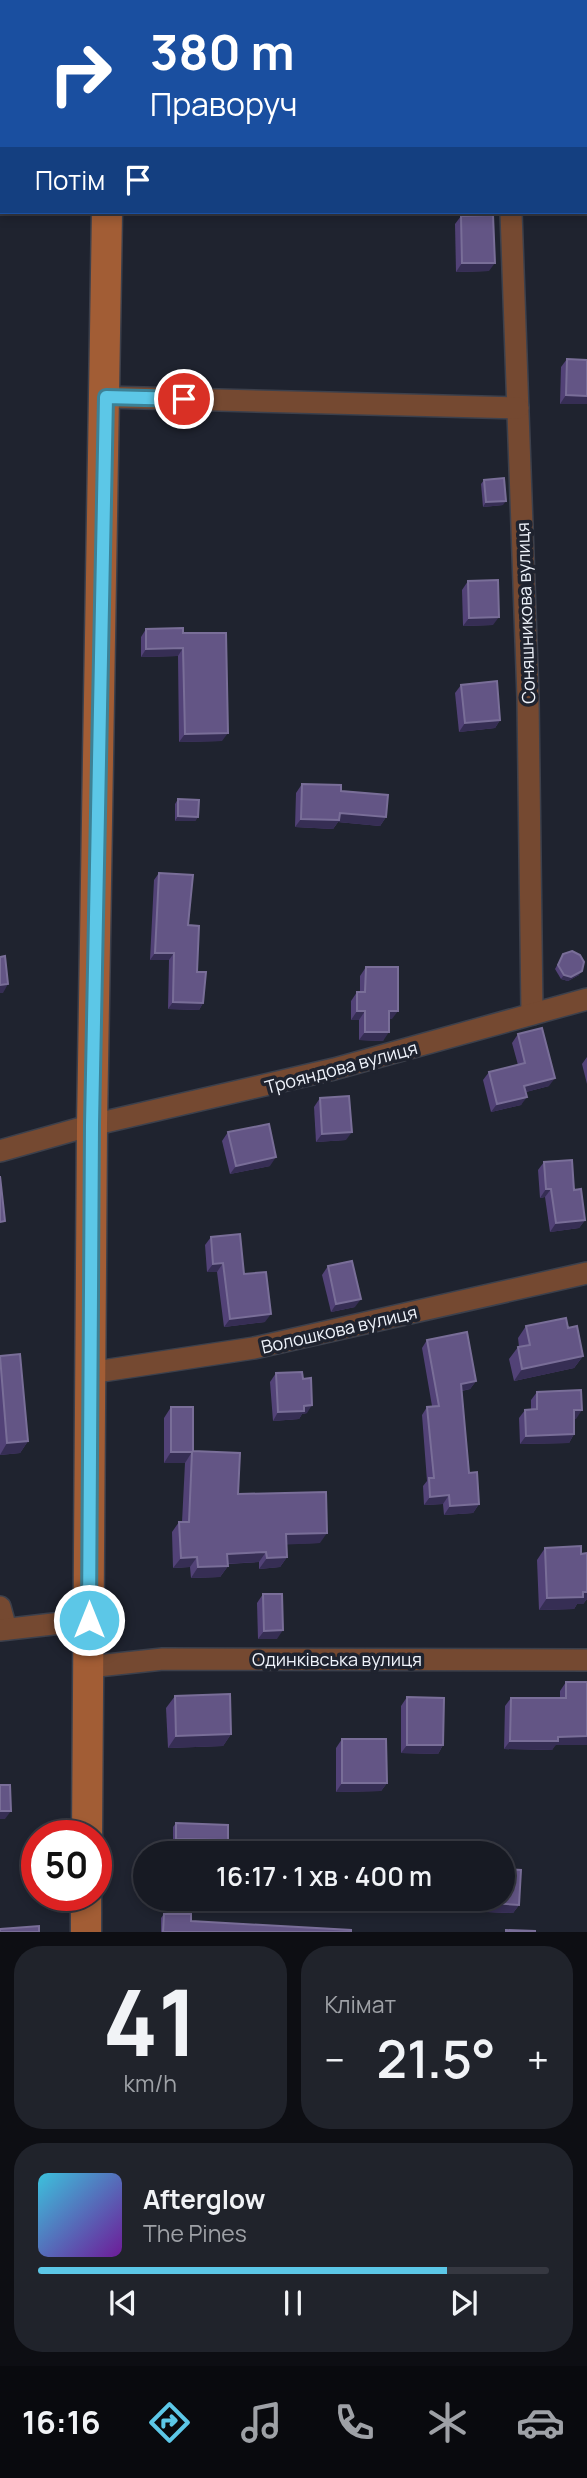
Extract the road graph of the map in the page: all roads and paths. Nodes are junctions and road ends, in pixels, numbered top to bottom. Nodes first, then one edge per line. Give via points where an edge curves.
1 (107, 214) edge
2 (511, 214) edge
3 (106, 397) junction
4 (518, 408) junction
5 (587, 999) edge
6 (532, 1014) junction
7 (92, 1125) junction
8 (0, 1151) edge
9 (587, 1273) edge
10 (89, 1373) junction
11 (0, 1607) edge
12 (89, 1620) junction
13 (3, 1629) edge
14 (587, 1660) edge
15 (88, 1667) junction
16 (87, 1820) edge
17 (86, 1911) edge
18 (86, 1932) edge

1 - 3 main road
2 - 4 street, Соняшникова вулиця
3 - 4 street
3 - 7 main road
4 - 6 street, Соняшникова вулиця
5 - 6 street, Трояндова вулиця
6 - 7 street, Трояндова вулиця via 268,1087
7 - 8 street, Трояндова вулиця
7 - 10 main road
9 - 10 street, Волошкова вулиця via 254,1348
10 - 12 main road
11 - 13 street
12 - 13 street
12 - 15 main road
14 - 15 street, Одинківська вулиця via 163,1660
15 - 16 main road
17 - 18 main road

